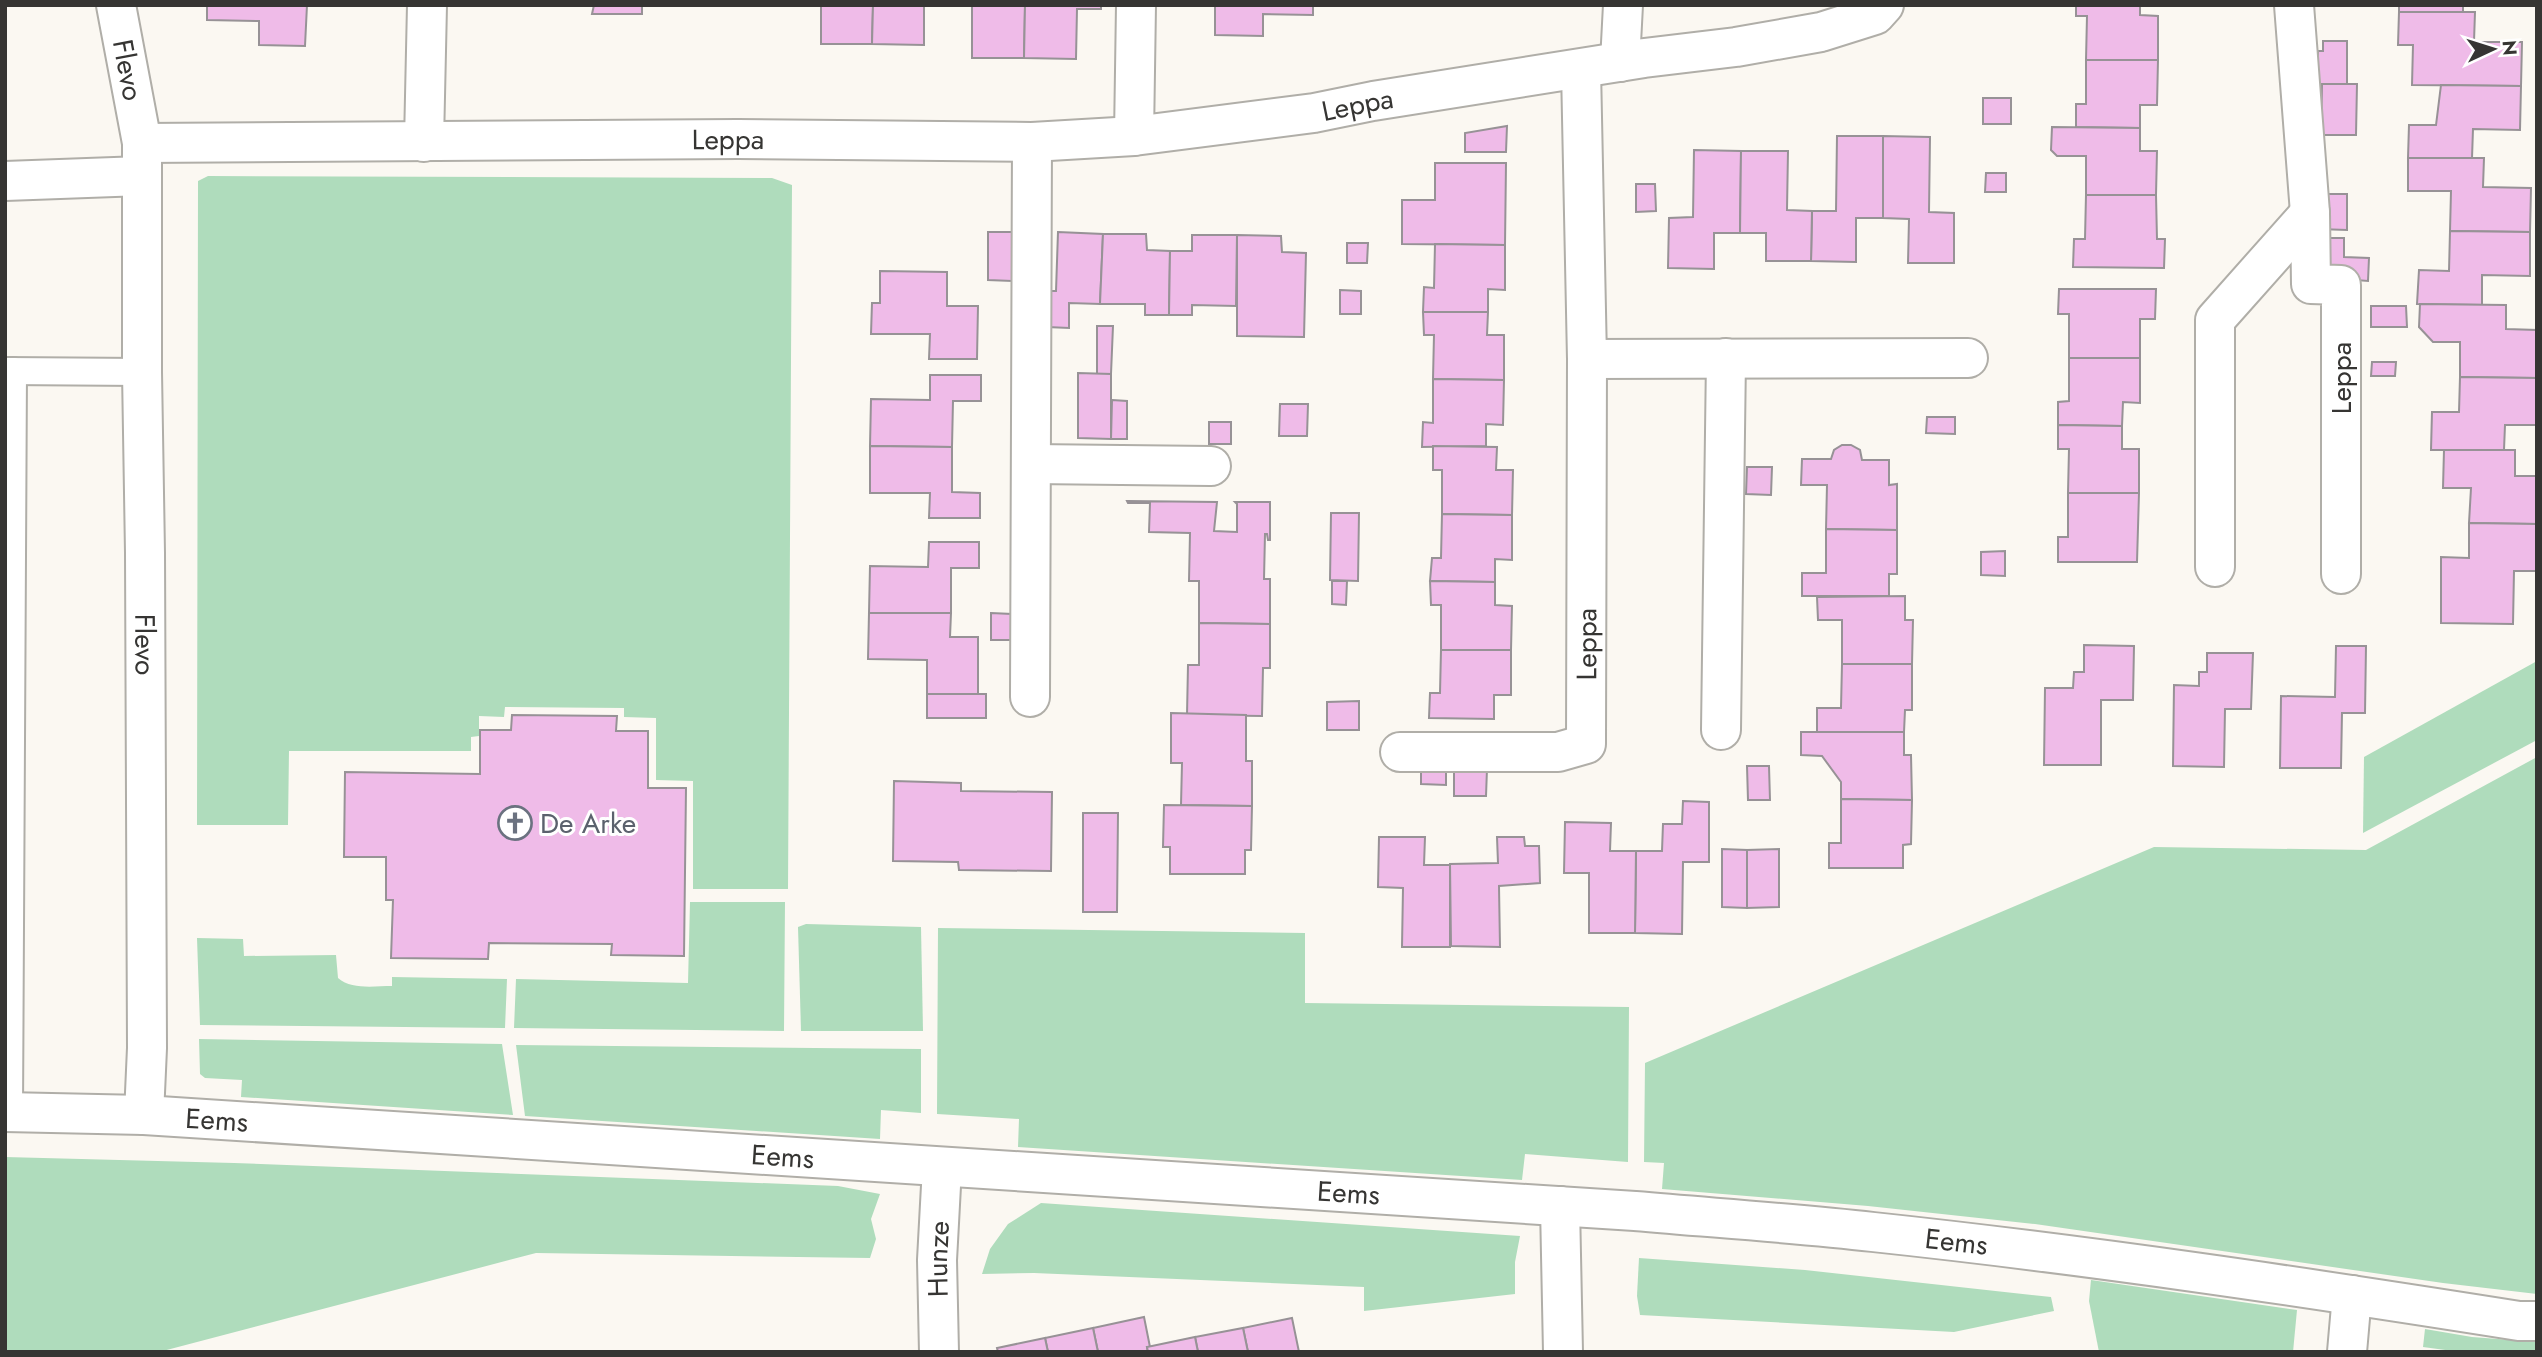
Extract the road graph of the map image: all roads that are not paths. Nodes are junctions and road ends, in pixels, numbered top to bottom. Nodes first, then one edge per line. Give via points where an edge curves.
1 (116, 5) edge
2 (427, 5) edge
3 (1136, 5) edge
4 (1623, 5) edge
5 (1884, 5) edge
6 (2294, 5) edge
7 (1620, 62) junction
8 (1581, 69) junction
9 (1134, 136) junction
10 (424, 142) junction
11 (1032, 142) junction
12 (142, 159) junction
13 (5, 181) edge
14 (2310, 213) junction
15 (1726, 358) junction
16 (1968, 358) dead end
17 (1587, 359) junction
18 (9, 371) edge
19 (142, 372) junction
20 (1032, 464) junction
21 (1211, 466) dead end
22 (2215, 567) dead end
23 (2341, 574) dead end
24 (1030, 696) dead end
25 (1721, 730) dead end
26 (1400, 752) dead end
27 (7, 1112) edge
28 (144, 1115) junction
29 (942, 1167) junction
30 (1560, 1206) junction
31 (2352, 1295) junction
32 (2537, 1321) edge
33 (939, 1352) edge
34 (1563, 1352) edge
35 (2347, 1352) edge

1 - 12 street, Flevo
2 - 10 street
3 - 9 street
4 - 7 street
5 - 7 street, Leppa via 1875,15 1821,32
6 - 14 street, Leppa
7 - 8 street, Leppa
8 - 9 street, Leppa via 1314,113
8 - 17 street, Leppa
9 - 11 street, Leppa
10 - 11 street, Leppa
10 - 12 street, Leppa
11 - 20 street
12 - 13 street
12 - 19 street, Flevo
14 - 22 street via 2215,320
14 - 23 street, Leppa via 2311,285 2341,285
15 - 16 street
15 - 17 street
15 - 25 street
17 - 26 street, Leppa via 1586,744 1558,751
18 - 19 lane
18 - 27 lane
19 - 28 street, Flevo
20 - 21 street
20 - 24 street
27 - 28 street, Eems
28 - 29 street, Eems
29 - 30 street, Eems
29 - 33 street, Hunze
30 - 31 street, Eems via 1872,1231
30 - 34 street
31 - 32 street, Eems
31 - 35 street

